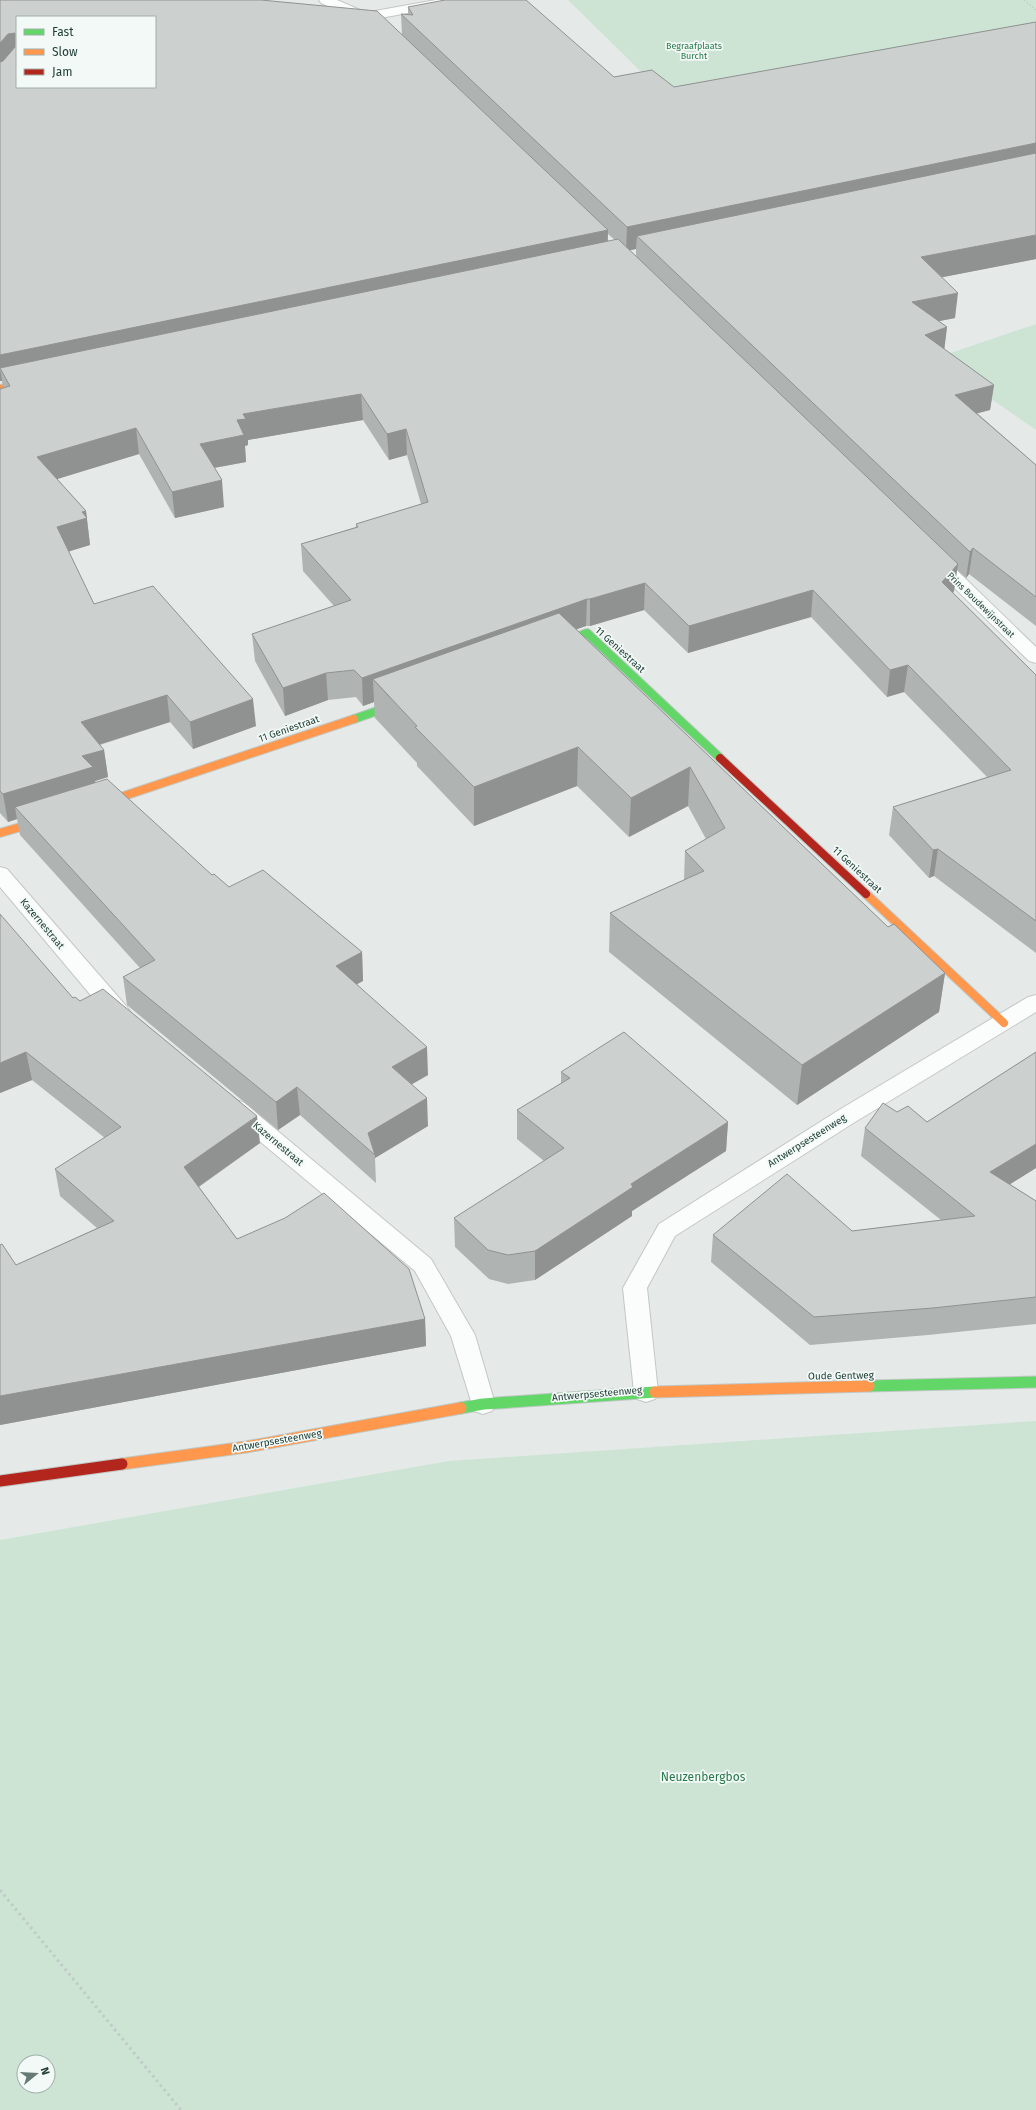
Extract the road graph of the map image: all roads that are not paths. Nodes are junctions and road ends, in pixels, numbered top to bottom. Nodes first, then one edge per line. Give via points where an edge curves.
1 (326, 0) edge
2 (457, 0) edge
3 (334, 17) edge
4 (373, 22) junction
5 (39, 380) edge
6 (0, 388) edge
7 (922, 548) edge
8 (542, 650) edge
9 (1036, 657) edge
10 (415, 697) edge
11 (88, 808) edge
12 (59, 816) edge
13 (0, 833) edge
14 (0, 874) edge
15 (1036, 1002) edge
16 (1004, 1023) junction
17 (136, 1026) edge
18 (222, 1098) edge
19 (1036, 1382) edge
20 (646, 1392) junction
21 (483, 1404) junction
22 (0, 1481) edge

1 - 4 street
2 - 4 street
3 - 4 street
5 - 6 street
7 - 9 street, Prins Boudewijnstraat
8 - 16 street, 11 Geniestraat via 587,633
10 - 11 street, 11 Geniestraat
12 - 13 street
14 - 17 street, Kazernestraat via 112,1006
15 - 16 street, Antwerpsesteenweg
16 - 20 street, Antwerpsesteenweg via 847,1116 667,1230 635,1288
18 - 21 street, Kazernestraat via 423,1265 463,1335
19 - 20 street, Oude Gentweg
20 - 21 street, Antwerpsesteenweg
21 - 22 street, Antwerpsesteenweg via 246,1447

